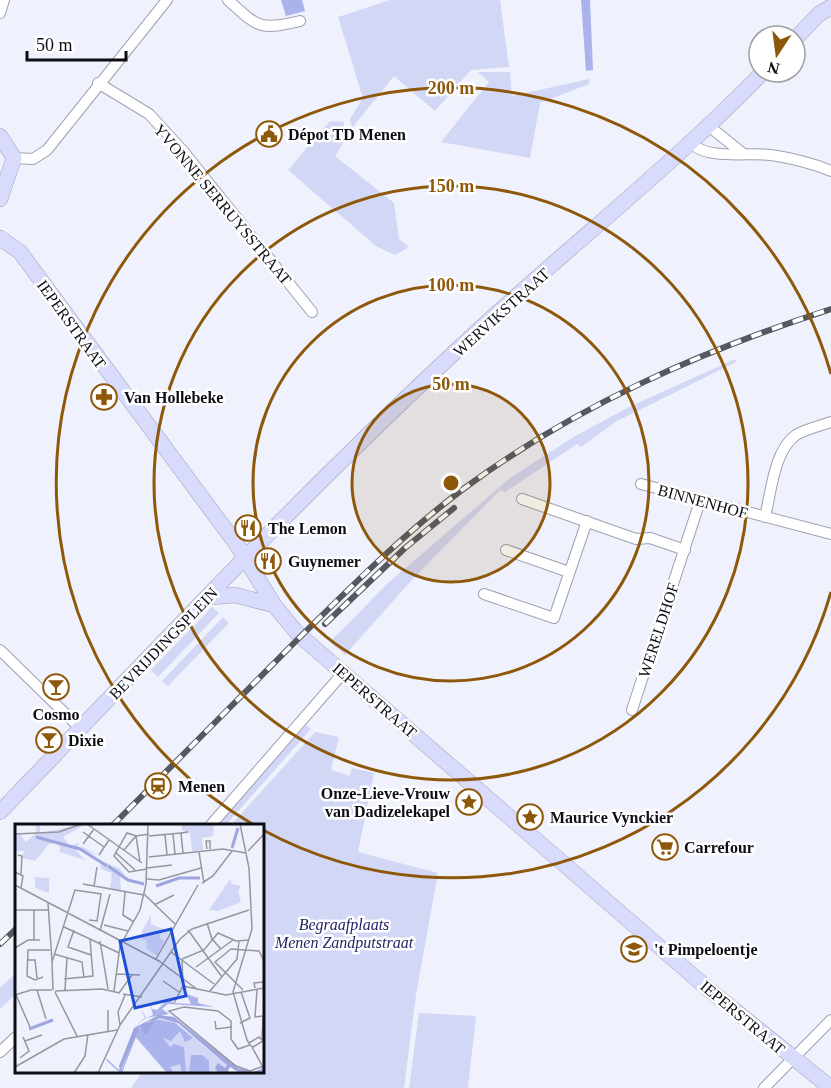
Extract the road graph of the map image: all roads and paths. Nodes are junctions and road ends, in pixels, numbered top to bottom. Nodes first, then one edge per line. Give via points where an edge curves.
1 (4, 0) edge
2 (167, 0) edge
3 (228, 0) edge
4 (831, 7) edge
5 (0, 13) edge
6 (300, 21) dead end
7 (807, 26) edge
8 (98, 84) junction
9 (751, 84) edge
10 (710, 127) junction
11 (0, 136) edge
12 (693, 144) junction
13 (741, 152) junction
14 (14, 158) junction
15 (831, 171) edge
16 (0, 199) edge
17 (0, 238) edge
18 (312, 312) dead end
19 (831, 422) edge
20 (641, 484) dead end
21 (522, 499) dead end
22 (700, 501) junction
23 (765, 517) junction
24 (587, 521) junction
25 (831, 534) edge
26 (506, 550) dead end
27 (685, 550) junction
28 (244, 556) junction
29 (569, 572) junction
30 (484, 594) dead end
31 (210, 597) junction
32 (274, 605) junction
33 (0, 650) edge
34 (343, 673) junction
35 (632, 710) dead end
36 (80, 728) junction
37 (0, 812) edge
38 (211, 824) edge
39 (831, 1020) edge
40 (15, 1037) edge
41 (0, 1052) edge
42 (794, 1060) junction
43 (764, 1088) edge
44 (831, 1088) edge

1 - 5 street
2 - 8 street
3 - 6 street via 252,22 264,26 272,28
4 - 7 street
8 - 14 street via 46,150 33,159
8 - 18 street, YVONNE SERRUYSSTRAAT via 149,114
9 - 10 street, WERVIKSTRAAT
10 - 12 street, WERVIKSTRAAT
10 - 13 street
11 - 14 street
12 - 13 street via 699,150 716,154
12 - 28 street, WERVIKSTRAAT via 482,327
13 - 15 street via 773,155
14 - 16 street
17 - 28 street, IEPERSTRAAT via 20,252
19 - 23 street, BINNENHOF via 795,435 788,443 780,457
20 - 22 street, BINNENHOF
21 - 24 street
22 - 23 street, BINNENHOF
22 - 27 street, WERELDHOF
23 - 25 street, BINNENHOF
24 - 27 street via 636,539 650,538
24 - 29 street
26 - 29 street
27 - 35 street, WERELDHOF
28 - 31 street, BEVRIJDINGSPLEIN
28 - 32 street, IEPERSTRAAT
29 - 30 street via 554,618
31 - 32 street via 235,595
31 - 36 street, BEVRIJDINGSPLEIN
32 - 34 street, IEPERSTRAAT via 300,637
33 - 36 street
34 - 38 street
34 - 42 street, IEPERSTRAAT
36 - 37 street, BEVRIJDINGSPLEIN
39 - 42 street
40 - 41 street
42 - 43 street
42 - 44 street, IEPERSTRAAT

